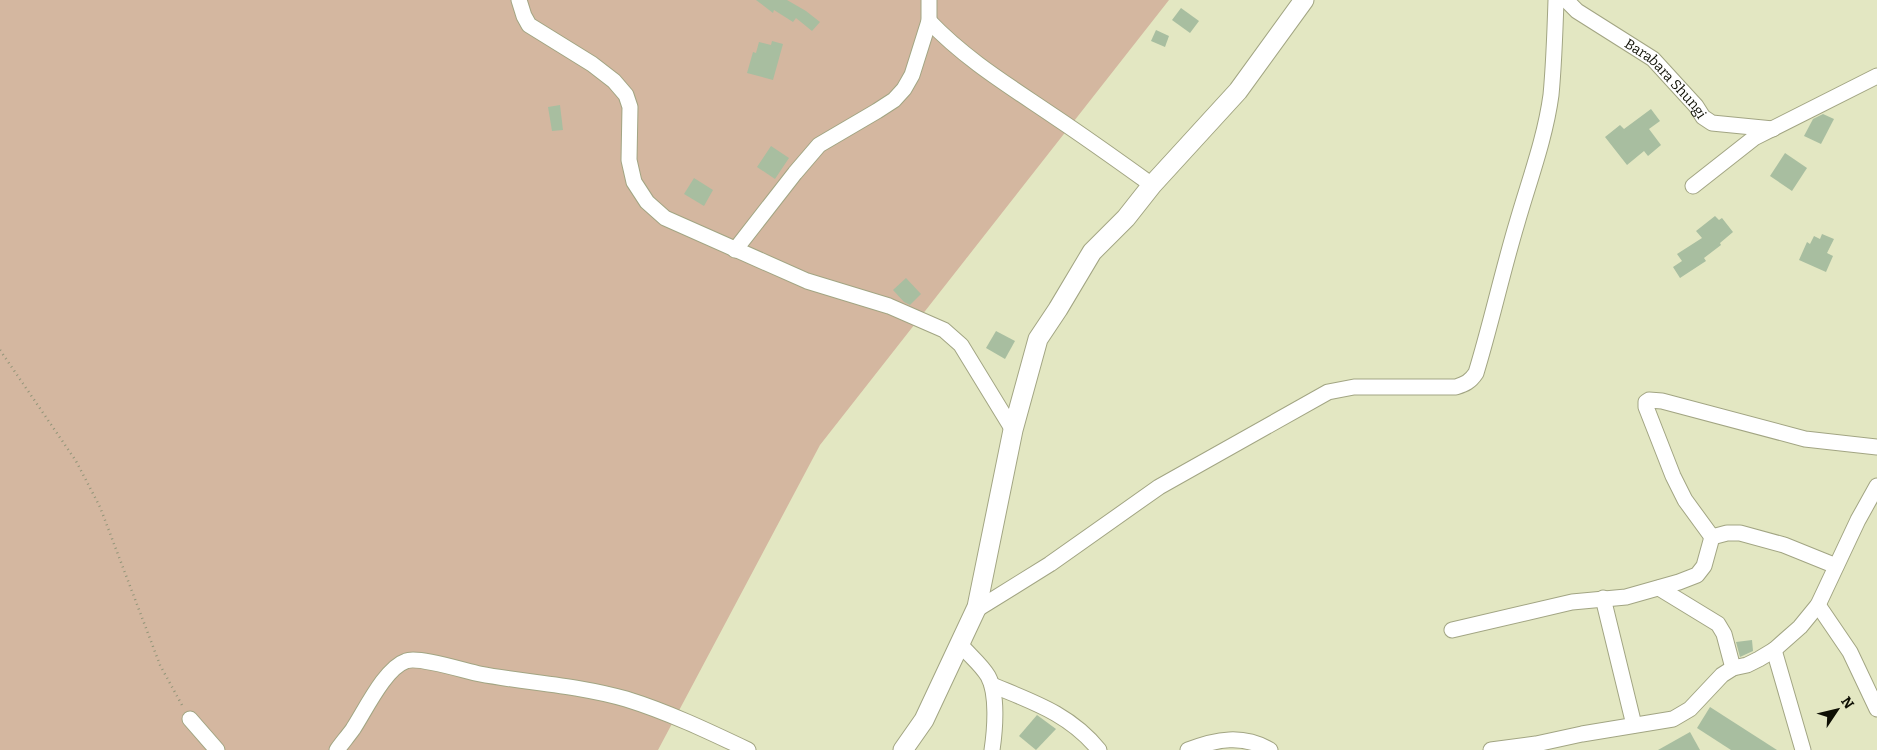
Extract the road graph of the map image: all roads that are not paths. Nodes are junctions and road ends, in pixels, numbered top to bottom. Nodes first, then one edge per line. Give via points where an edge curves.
1 (519, 0) edge
2 (929, 0) edge
3 (1304, 0) edge
4 (1556, 0) edge
5 (1566, 0) edge
6 (929, 21) junction
7 (1877, 76) edge
8 (1773, 129) junction
9 (1152, 185) junction
10 (1693, 186) dead end
11 (735, 250) junction
12 (1013, 430) junction
13 (1877, 447) edge
14 (1877, 486) edge
15 (1712, 537) junction
16 (1836, 566) junction
17 (1659, 588) junction
18 (1603, 598) junction
19 (1818, 605) junction
20 (976, 610) junction
21 (1452, 630) dead end
22 (959, 643) junction
23 (1774, 650) junction
24 (1733, 668) junction
25 (992, 685) junction
26 (1877, 709) edge
27 (190, 719) road end
28 (1634, 724) junction
29 (217, 750) edge
30 (337, 750) edge
31 (748, 750) edge
32 (903, 750) edge
33 (992, 750) edge
34 (1099, 750) edge
35 (1188, 750) edge
36 (1270, 750) edge
37 (1492, 750) edge
38 (1803, 750) edge

1 - 11 street via 529,25 592,64 626,95 630,107 629,160 634,182 647,202 665,218
2 - 6 street
3 - 9 street via 1238,91
4 - 20 street via 1554,55 1544,127 1492,319 1472,380 1456,387 1354,387 1328,392 1159,487 1050,564
5 - 8 street, Barabara Shungi via 1577,11 1653,59 1696,106 1702,117 1712,123
6 - 9 street via 986,72
6 - 11 street via 912,75 904,89 877,111 819,144
7 - 8 street
8 - 10 street via 1754,138
9 - 12 street via 1126,218 1092,252 1038,339
11 - 12 street via 807,281 889,306 944,330 961,345
12 - 20 street
13 - 15 street via 1805,438 1649,400 1646,407 1673,476 1685,500
14 - 16 street
15 - 16 street via 1740,533 1784,545
15 - 17 street via 1704,566 1697,575
16 - 19 street
17 - 18 street via 1626,597
17 - 24 street via 1718,624
18 - 21 street via 1572,602
18 - 28 street
19 - 23 street via 1800,627
19 - 26 street via 1850,652
20 - 22 street
22 - 25 street
22 - 32 street via 924,720
23 - 24 street via 1747,665
23 - 38 street
24 - 28 street via 1722,675 1690,709 1673,719
25 - 33 street via 995,732
25 - 34 street via 1066,718 1082,730
27 - 29 street
28 - 37 street
30 - 31 street via 386,677 406,660 417,660 625,699 686,721
35 - 36 street via 1222,739 1243,740

